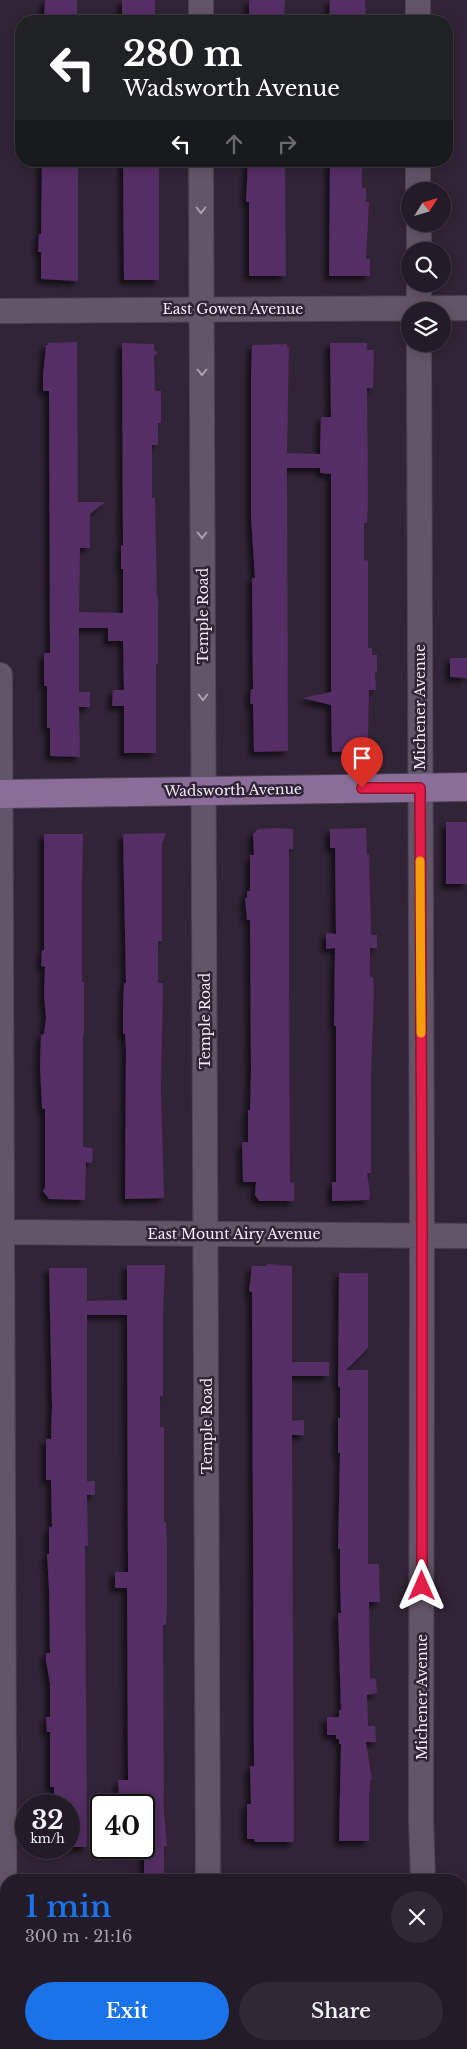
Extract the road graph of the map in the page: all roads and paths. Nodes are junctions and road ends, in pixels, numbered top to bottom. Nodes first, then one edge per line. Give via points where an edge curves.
1 (201, 0) edge
2 (418, 0) edge
3 (201, 15) edge
4 (418, 15) edge
5 (201, 167) edge
6 (418, 167) edge
7 (418, 182) edge
8 (467, 308) edge
9 (451, 309) edge
10 (201, 310) junction
11 (401, 310) edge
12 (0, 311) edge
13 (419, 352) edge
14 (0, 675) edge
15 (467, 787) edge
16 (420, 788) junction
17 (204, 790) junction
18 (0, 794) edge
19 (1, 1232) edge
20 (206, 1233) junction
21 (422, 1235) junction
22 (467, 1236) edge
23 (4, 1874) edge
24 (208, 1874) edge
25 (423, 1874) edge

1 - 3 street
2 - 4 street
5 -> 10 street, Temple Road
6 - 7 street
8 - 9 street, East Gowen Avenue
10 - 11 street, East Gowen Avenue
10 - 12 street, East Gowen Avenue
10 -> 17 street, Temple Road
13 - 16 street, Michener Avenue
14 - 18 street
15 - 16 main road, Wadsworth Avenue
16 - 17 main road, Wadsworth Avenue
16 - 21 street, Michener Avenue
17 - 18 main road, Wadsworth Avenue
17 - 20 street, Temple Road
18 - 19 street
19 - 20 street, East Mount Airy Avenue
19 - 23 street
20 - 21 street, East Mount Airy Avenue
20 - 24 street, Temple Road
21 - 22 street, East Mount Airy Avenue
21 - 25 street, Michener Avenue

